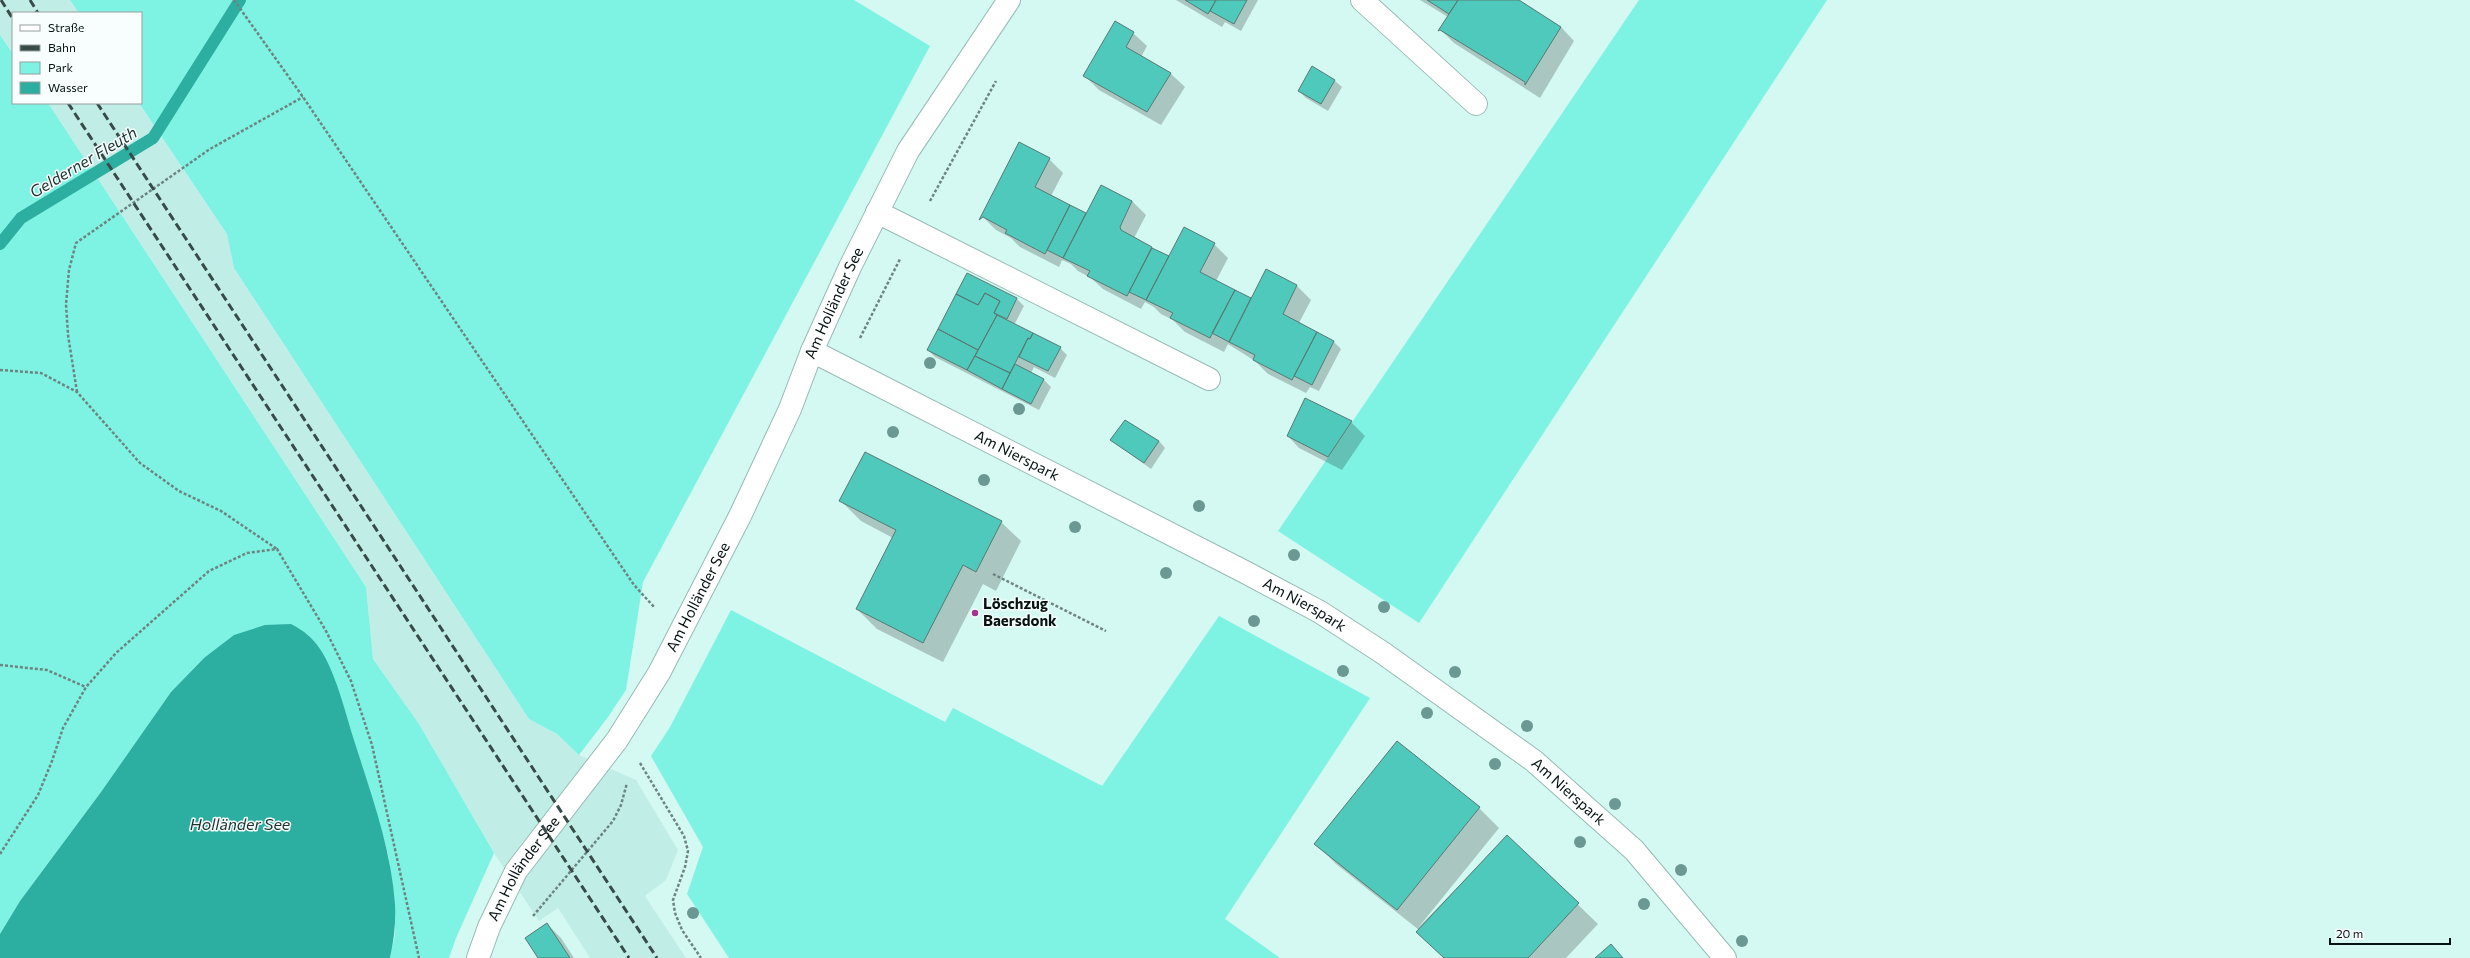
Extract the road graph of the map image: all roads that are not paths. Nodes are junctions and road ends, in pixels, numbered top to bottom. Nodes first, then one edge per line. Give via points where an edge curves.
1 (1009, 0) edge
2 (1362, 0) edge
3 (1476, 104) dead end
4 (877, 212) junction
5 (812, 350) junction
6 (1209, 379) dead end
7 (478, 958) edge
8 (1726, 958) edge

1 - 4 street, Am Holländer See via 908,151
2 - 3 street
4 - 5 street, Am Holländer See
4 - 6 street
5 - 7 street, Am Holländer See via 790,409 680,635 617,740 516,871 492,920
5 - 8 street, Am Nierspark via 1243,571 1320,612 1383,653 1534,761 1634,850

